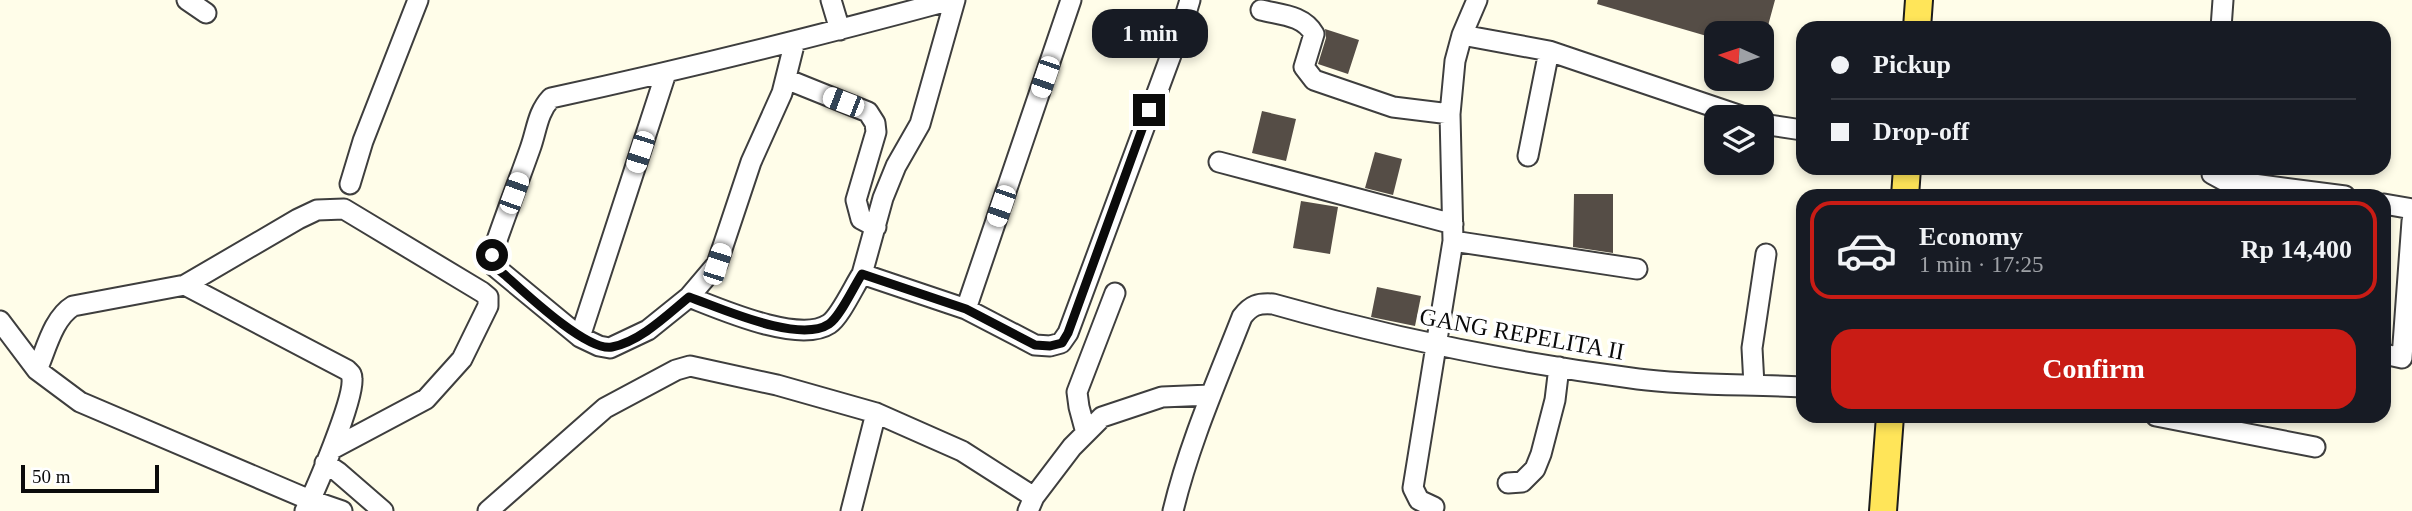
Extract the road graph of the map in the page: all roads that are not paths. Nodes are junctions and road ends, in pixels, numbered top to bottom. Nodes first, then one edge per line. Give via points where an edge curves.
1 (187, 0) edge
2 (418, 0) edge
3 (831, 0) edge
4 (953, 0) edge
5 (1071, 0) edge
6 (1190, 0) edge
7 (1477, 0) edge
8 (1919, 0) edge
9 (2223, 0) edge
10 (1261, 10) dead end
11 (206, 13) dead end
12 (1918, 21) edge
13 (2222, 21) edge
14 (839, 30) junction
15 (1462, 35) junction
16 (795, 41) junction
17 (1549, 51) junction
18 (666, 73) junction
19 (786, 79) junction
20 (1709, 105) edge
21 (1450, 114) junction
22 (1774, 126) edge
23 (1796, 129) edge
24 (1528, 156) dead end
25 (1219, 162) dead end
26 (2214, 175) edge
27 (350, 184) dead end
28 (2292, 189) edge
29 (2391, 205) edge
30 (2412, 209) edge
31 (2412, 221) edge
32 (876, 227) junction
33 (1453, 233) junction
34 (1766, 254) dead end
35 (1637, 269) dead end
36 (862, 274) junction
37 (185, 285) junction
38 (1115, 293) dead end
39 (689, 297) junction
40 (966, 309) junction
41 (0, 321) edge
42 (580, 337) junction
43 (1435, 345) junction
44 (2391, 356) edge
45 (1559, 367) junction
46 (37, 370) junction
47 (1754, 385) junction
48 (1796, 387) edge
49 (1210, 395) junction
50 (876, 413) junction
51 (1889, 423) edge
52 (2192, 423) edge
53 (1086, 433) junction
54 (2315, 447) dead end
55 (328, 456) junction
56 (1508, 483) dead end
57 (1031, 504) edge
58 (308, 506) edge
59 (1434, 507) dead end
60 (342, 511) edge
61 (383, 511) edge
62 (488, 511) edge
63 (851, 511) edge
64 (1173, 511) edge
65 (1883, 511) edge

1 - 11 street
2 - 27 street
3 - 14 street
4 - 14 street
4 - 32 street via 920,124 896,166
5 - 40 street
6 - 40 street via 1062,343 1035,345
7 - 15 street
8 - 12 main road
9 - 13 street
10 - 21 street via 1308,25 1314,34 1304,66 1314,80 1393,107
14 - 16 street
15 - 17 street
15 - 21 street
16 - 18 street
16 - 19 street
17 - 20 street
17 - 24 street
18 - 42 street
18 - 42 street via 551,98 539,116 492,255 494,266
19 - 32 street via 868,112 875,123 856,200 861,219
19 - 39 street via 751,162 717,264
21 - 33 street
22 - 23 street
25 - 33 street
26 - 28 street
29 - 30 street
31 - 44 street via 2402,358
32 - 36 street
33 - 35 street
33 - 43 street
34 - 47 street via 1752,348
36 - 39 street via 831,323 815,331 751,320
36 - 40 street
37 - 46 street via 73,306 59,320
37 - 55 street via 352,375
37 - 55 street via 317,210 344,209 488,297 462,359 426,400
38 - 53 street via 1077,393
39 - 42 street via 648,330 610,348
41 - 46 street
43 - 45 street, GANG REPELITA II
43 - 49 street, GANG REPELITA II via 1260,303 1249,307 1242,317
43 - 59 street via 1413,488 1419,500
45 - 47 street, GANG REPELITA II via 1640,380
45 - 56 street via 1555,400 1535,469 1522,482
46 - 58 street via 80,402
47 - 48 street, GANG REPELITA II
49 - 53 street via 1162,397 1102,417
49 - 64 street
50 - 57 street via 962,451
50 - 62 street via 690,366 605,408
50 - 63 street
51 - 65 main road
52 - 54 street
53 - 57 street
55 - 58 street
55 - 61 street via 338,472
58 - 60 street

